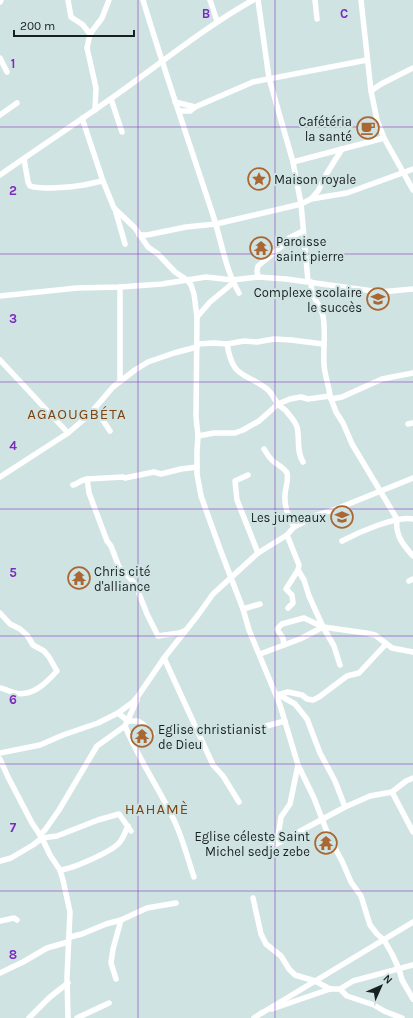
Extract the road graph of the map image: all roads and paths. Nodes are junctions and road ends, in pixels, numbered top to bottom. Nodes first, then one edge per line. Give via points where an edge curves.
1 (68, 0) edge
2 (109, 0) edge
3 (143, 0) edge
4 (210, 0) edge
5 (239, 0) edge
6 (253, 0) edge
7 (258, 0) edge
8 (316, 0) edge
9 (361, 0) edge
10 (240, 7) junction
11 (317, 19) dead end
12 (217, 21) junction
13 (90, 34) junction
14 (0, 58) edge
15 (367, 60) junction
16 (162, 62) junction
17 (413, 68) edge
18 (7, 72) dead end
19 (269, 78) junction
20 (371, 91) junction
21 (111, 99) junction
22 (176, 102) junction
23 (17, 103) dead end
24 (195, 107) junction
25 (95, 110) junction
26 (179, 111) junction
27 (0, 114) edge
28 (82, 118) junction
29 (122, 132) dead end
30 (384, 138) junction
31 (342, 149) junction
32 (24, 159) junction
33 (293, 162) junction
34 (413, 169) edge
35 (402, 172) junction
36 (0, 175) edge
37 (103, 181) junction
38 (413, 189) edge
39 (311, 199) junction
40 (301, 204) junction
41 (114, 208) junction
42 (216, 224) junction
43 (303, 231) junction
44 (139, 235) junction
45 (125, 244) dead end
46 (258, 266) junction
47 (244, 278) junction
48 (258, 278) junction
49 (188, 280) junction
50 (232, 282) junction
51 (309, 282) junction
52 (120, 288) junction
53 (413, 289) edge
54 (239, 293) dead end
55 (0, 296) edge
56 (197, 317) junction
57 (227, 344) junction
58 (323, 344) junction
59 (197, 346) junction
60 (0, 360) edge
61 (412, 373) edge
62 (413, 380) edge
63 (120, 381) junction
64 (331, 398) junction
65 (278, 404) junction
66 (95, 408) junction
67 (110, 431) dead end
68 (68, 433) junction
69 (198, 436) junction
70 (264, 449) dead end
71 (303, 462) dead end
72 (197, 467) junction
73 (248, 475) dead end
74 (0, 477) edge
75 (87, 479) junction
76 (413, 479) edge
77 (73, 485) dead end
78 (381, 491) junction
79 (397, 519) junction
80 (413, 519) edge
81 (294, 527) junction
82 (287, 535) junction
83 (342, 541) dead end
84 (258, 553) junction
85 (413, 556) edge
86 (298, 570) junction
87 (231, 576) junction
88 (260, 604) dead end
89 (288, 608) dead end
90 (243, 609) junction
91 (0, 613) edge
92 (323, 627) junction
93 (186, 630) junction
94 (386, 644) junction
95 (284, 645) junction
96 (413, 652) edge
97 (260, 654) junction
98 (164, 658) junction
99 (340, 665) dead end
100 (0, 688) edge
101 (278, 695) junction
102 (138, 696) junction
103 (118, 713) junction
104 (285, 721) junction
105 (127, 723) junction
106 (259, 728) dead end
107 (152, 734) dead end
108 (0, 753) edge
109 (0, 758) edge
110 (298, 765) junction
111 (413, 778) edge
112 (392, 792) junction
113 (239, 802) dead end
114 (345, 807) junction
115 (322, 819) junction
116 (413, 832) edge
117 (40, 837) junction
118 (267, 848) junction
119 (259, 852) dead end
120 (0, 861) edge
121 (60, 870) junction
122 (194, 877) dead end
123 (253, 898) dead end
124 (176, 903) dead end
125 (17, 920) dead end
126 (121, 920) junction
127 (0, 921) edge
128 (413, 922) edge
129 (69, 940) junction
130 (384, 940) junction
131 (413, 965) edge
132 (399, 969) junction
133 (0, 974) edge
134 (116, 979) dead end
135 (315, 980) junction
136 (68, 983) junction
137 (330, 989) junction
138 (340, 989) junction
139 (413, 1000) edge
140 (109, 1003) dead end
141 (262, 1013) junction
142 (393, 1016) edge
143 (29, 1018) edge
144 (68, 1018) edge
145 (76, 1018) edge
146 (254, 1018) edge
147 (402, 1018) edge

1 - 13 street via 71,17 83,25
2 - 13 street via 102,18
3 - 16 street
4 - 12 street
5 - 10 street
6 - 10 street
7 - 19 street
8 - 11 street
9 - 15 street
10 - 12 street
12 - 16 street
13 - 25 street via 87,48 96,88
14 - 18 street
15 - 19 street
15 - 20 street
16 - 21 street
16 - 22 street
17 - 20 street
19 - 24 street via 248,84
19 - 33 street
20 - 30 street
21 - 25 street
21 - 29 street
22 - 24 street
22 - 26 street
23 - 27 street
24 - 26 street via 190,111
25 - 28 street
26 - 42 street
28 - 32 street
28 - 37 street
30 - 31 street
30 - 35 street
31 - 33 street
31 - 39 street
32 - 36 street
32 - 37 street via 28,182 33,187 85,185
33 - 40 street
34 - 35 street
35 - 38 street
35 - 39 street via 348,193
37 - 41 street
39 - 40 street
40 - 42 street
40 - 43 street
41 - 44 street
41 - 45 street
42 - 44 street
42 - 50 street
43 - 46 street via 292,236
43 - 51 street
44 - 49 street via 170,268
46 - 47 street
46 - 48 street
47 - 48 street
47 - 50 street
48 - 51 street
49 - 50 street via 206,277
49 - 52 street
49 - 56 street via 194,294
50 - 54 street
50 - 56 street
51 - 53 street via 380,292
51 - 58 street via 312,294 323,314
52 - 55 street via 77,288
52 - 63 street
56 - 59 street
57 - 58 street via 280,339
57 - 59 street
57 - 65 street via 230,359 238,372 267,389
58 - 64 street via 324,365
59 - 63 street via 148,362
59 - 69 street
60 - 68 street
61 - 62 street
61 - 64 street via 382,379 342,397
63 - 66 street
64 - 65 street via 290,399
64 - 78 street via 352,444
65 - 69 street via 244,430
65 - 71 street via 297,428 299,456
66 - 67 street
66 - 68 street
68 - 74 street
69 - 72 street
70 - 81 street via 287,473 286,505
72 - 75 street via 125,478
72 - 87 street via 201,496
73 - 84 street via 235,481 236,491
75 - 77 street
75 - 93 street via 89,493 107,541 119,567 136,586 158,636
76 - 78 street
78 - 79 street
78 - 81 street via 317,515
79 - 80 street
79 - 83 street
79 - 85 street via 397,533
81 - 82 street
82 - 84 street
82 - 86 street via 299,565
84 - 87 street
86 - 89 street via 286,589 292,595 293,603
86 - 92 street
87 - 90 street
87 - 93 street via 212,594
88 - 90 street
90 - 97 street
91 - 100 street via 10,624 28,635 33,645 44,651 57,671 37,689 29,692 15,693
92 - 94 street via 375,635
92 - 95 street
92 - 95 street via 304,618 282,624 277,629
92 - 99 street via 334,646
93 - 98 street
94 - 96 street via 397,650
94 - 101 street via 359,673 347,676 316,699 307,699 302,695 288,692
95 - 97 street
97 - 101 street
98 - 102 street
98 - 113 street via 213,765
101 - 104 street
101 - 114 street via 296,704 307,719
102 - 103 street
102 - 105 street
103 - 105 street
103 - 108 street via 40,745
104 - 106 street
104 - 110 street
105 - 107 street via 138,721
105 - 117 street via 97,746
105 - 122 street via 143,764 174,818
109 - 117 street
110 - 115 street
110 - 118 street via 290,804 281,817 278,836
111 - 112 street
112 - 114 street via 370,796
112 - 116 street
114 - 115 street
115 - 118 street
115 - 130 street via 361,896 370,925
117 - 120 street via 33,846
117 - 121 street
117 - 121 street via 57,836 119,814 129,829 116,846 102,855
118 - 119 street
121 - 129 street via 70,912
123 - 135 street via 260,934 266,944 281,956 295,975
124 - 126 street via 148,908
125 - 127 street via 14,918
126 - 129 street
126 - 134 street via 111,963
128 - 130 street
129 - 133 street via 47,948
129 - 136 street
130 - 132 street
130 - 135 street
131 - 132 street
132 - 138 street via 353,981
132 - 139 street
135 - 137 street
135 - 141 street
136 - 143 street via 50,996
136 - 144 street
137 - 138 street
137 - 141 street
138 - 142 street via 347,996
140 - 145 street
141 - 146 street
142 - 147 street

